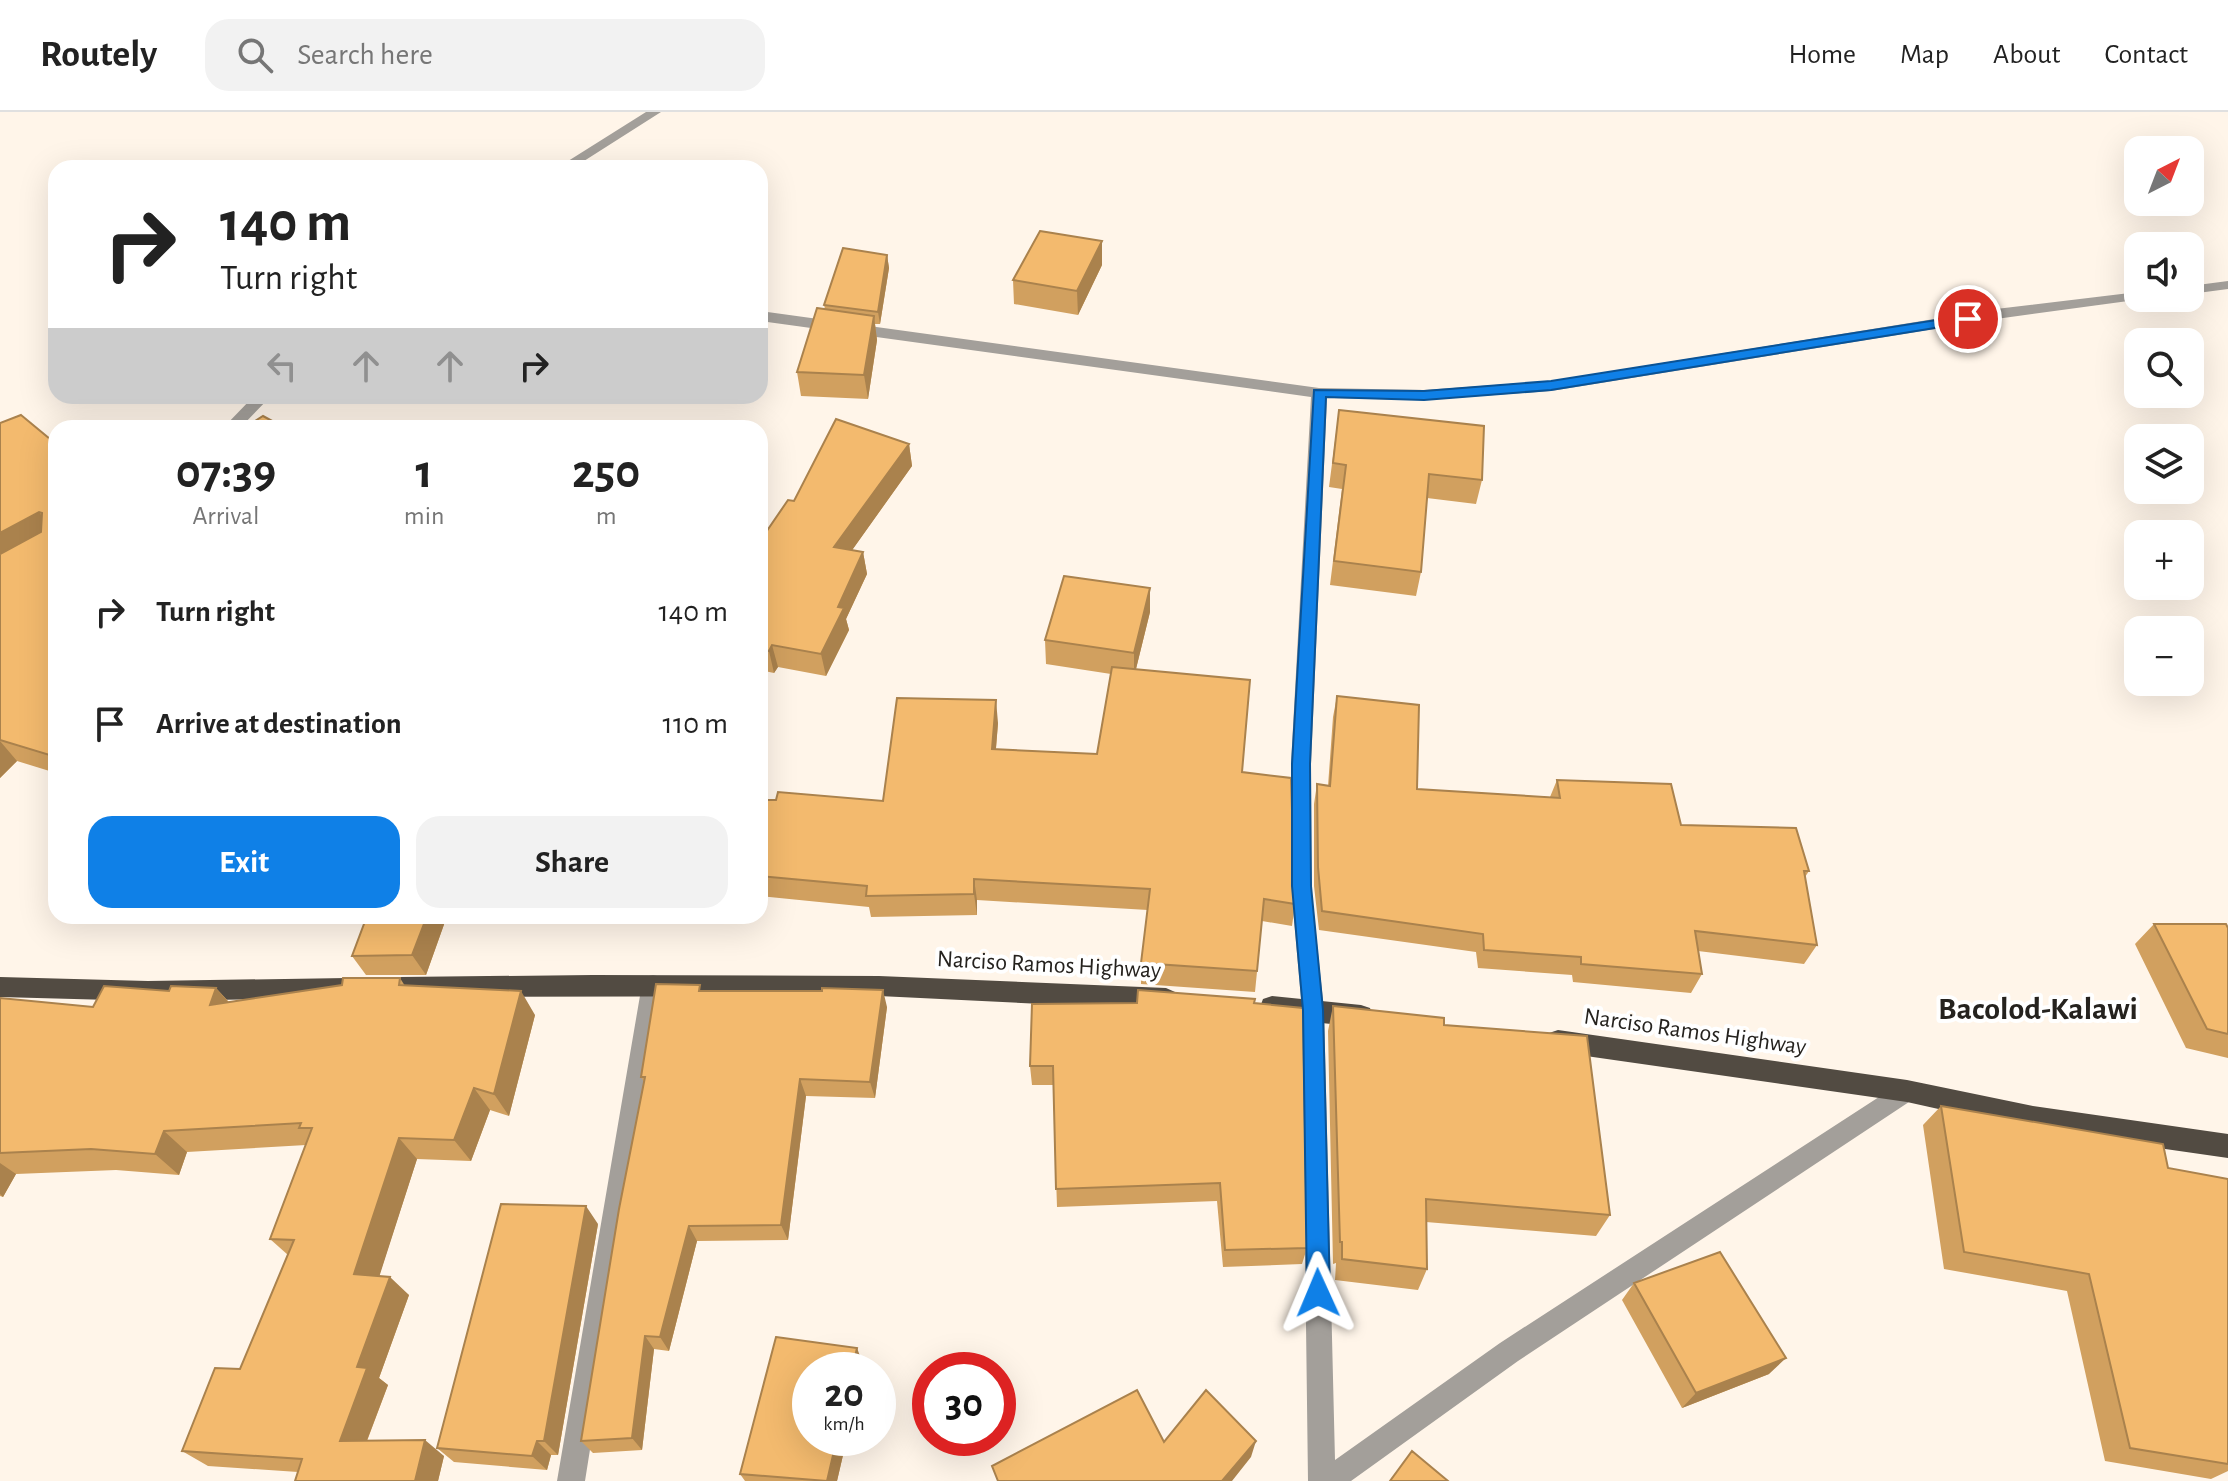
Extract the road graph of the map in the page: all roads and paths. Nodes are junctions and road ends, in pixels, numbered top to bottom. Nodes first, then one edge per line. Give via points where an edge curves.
1 (655, 112) edge
2 (577, 160) edge
3 (2228, 285) edge
4 (2204, 288) edge
5 (2124, 298) edge
6 (768, 317) edge
7 (1319, 393) junction
8 (255, 404) edge
9 (239, 420) edge
10 (653, 984) junction
11 (0, 987) edge
12 (1187, 1001) edge
13 (1250, 1005) edge
14 (1313, 1010) junction
15 (1388, 1019) edge
16 (1539, 1038) edge
17 (1907, 1091) junction
18 (2228, 1146) edge
19 (571, 1481) edge
20 (1325, 1481) edge

1 - 2 street
3 - 4 street
5 - 7 street via 1551,386 1424,395
6 - 7 street
7 - 14 street via 1301,764 1301,886
8 - 9 street
10 - 11 highway, Narciso Ramos Highway via 148,991
10 - 12 highway, Narciso Ramos Highway via 823,983
10 - 19 street
13 - 14 highway
14 - 15 highway
14 - 20 street
16 - 17 highway, Narciso Ramos Highway
17 - 18 highway, Narciso Ramos Highway via 2033,1118
17 - 20 street via 1509,1352

